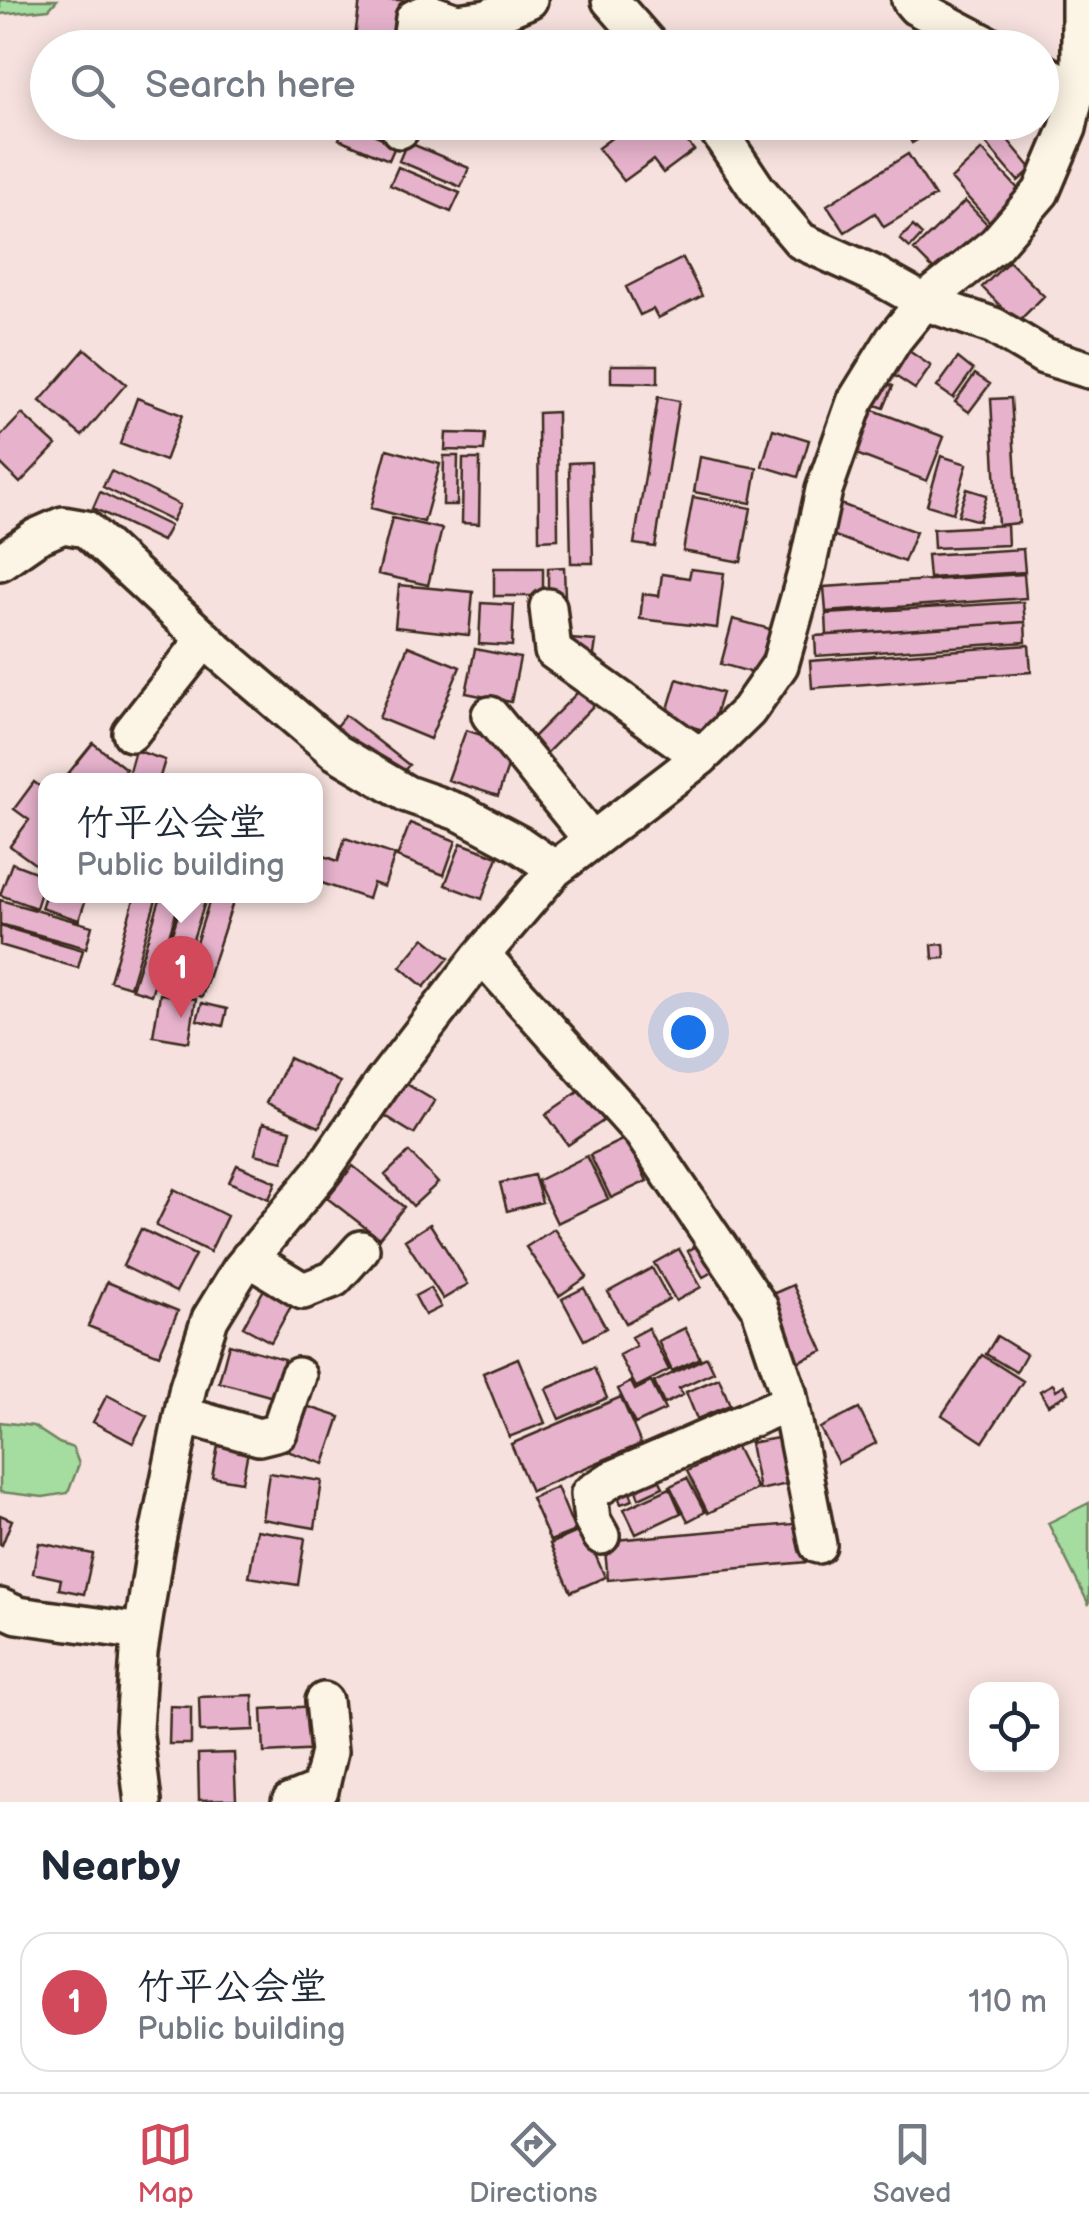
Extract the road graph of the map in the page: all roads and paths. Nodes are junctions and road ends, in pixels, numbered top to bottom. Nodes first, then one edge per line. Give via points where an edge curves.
1 (529, 0) edge
2 (610, 0) edge
3 (1080, 0) edge
4 (925, 4) edge
5 (412, 30) edge
6 (636, 30) edge
7 (966, 30) edge
8 (1059, 81) edge
9 (1076, 90) junction
10 (724, 140) edge
11 (924, 302) junction
12 (1089, 370) edge
13 (0, 562) edge
14 (548, 607) dead end
15 (205, 639) junction
16 (490, 715) dead end
17 (131, 733) dead end
18 (701, 757) junction
19 (592, 840) junction
20 (555, 869) junction
21 (480, 957) junction
22 (362, 1250) dead end
23 (249, 1258) junction
24 (298, 1376) dead end
25 (790, 1402) junction
26 (183, 1416) junction
27 (600, 1536) dead end
28 (818, 1546) dead end
29 (0, 1607) edge
30 (142, 1632) junction
31 (324, 1701) dead end
32 (142, 1802) edge
33 (290, 1802) edge

1 - 5 street via 457,22 428,12 414,18
2 - 6 street
3 - 9 street
4 - 7 street
8 - 9 street
9 - 11 street via 1041,192 996,244
10 - 11 street via 801,241
11 - 12 street
11 - 18 street via 855,402 824,490 780,665 748,711
13 - 15 street via 63,525 86,529
14 - 18 street via 553,651
15 - 17 street
15 - 20 street via 336,752 407,794 461,813
16 - 19 street
18 - 19 street
19 - 20 street
20 - 21 street
21 - 23 street
21 - 25 street via 642,1133 759,1306
22 - 23 street via 334,1279 303,1291
23 - 26 street via 210,1320
24 - 26 street via 279,1432 259,1437
25 - 27 street via 590,1494
25 - 28 street
26 - 30 street
29 - 30 street via 18,1616
30 - 32 street via 134,1729
31 - 33 street via 329,1752 320,1790

